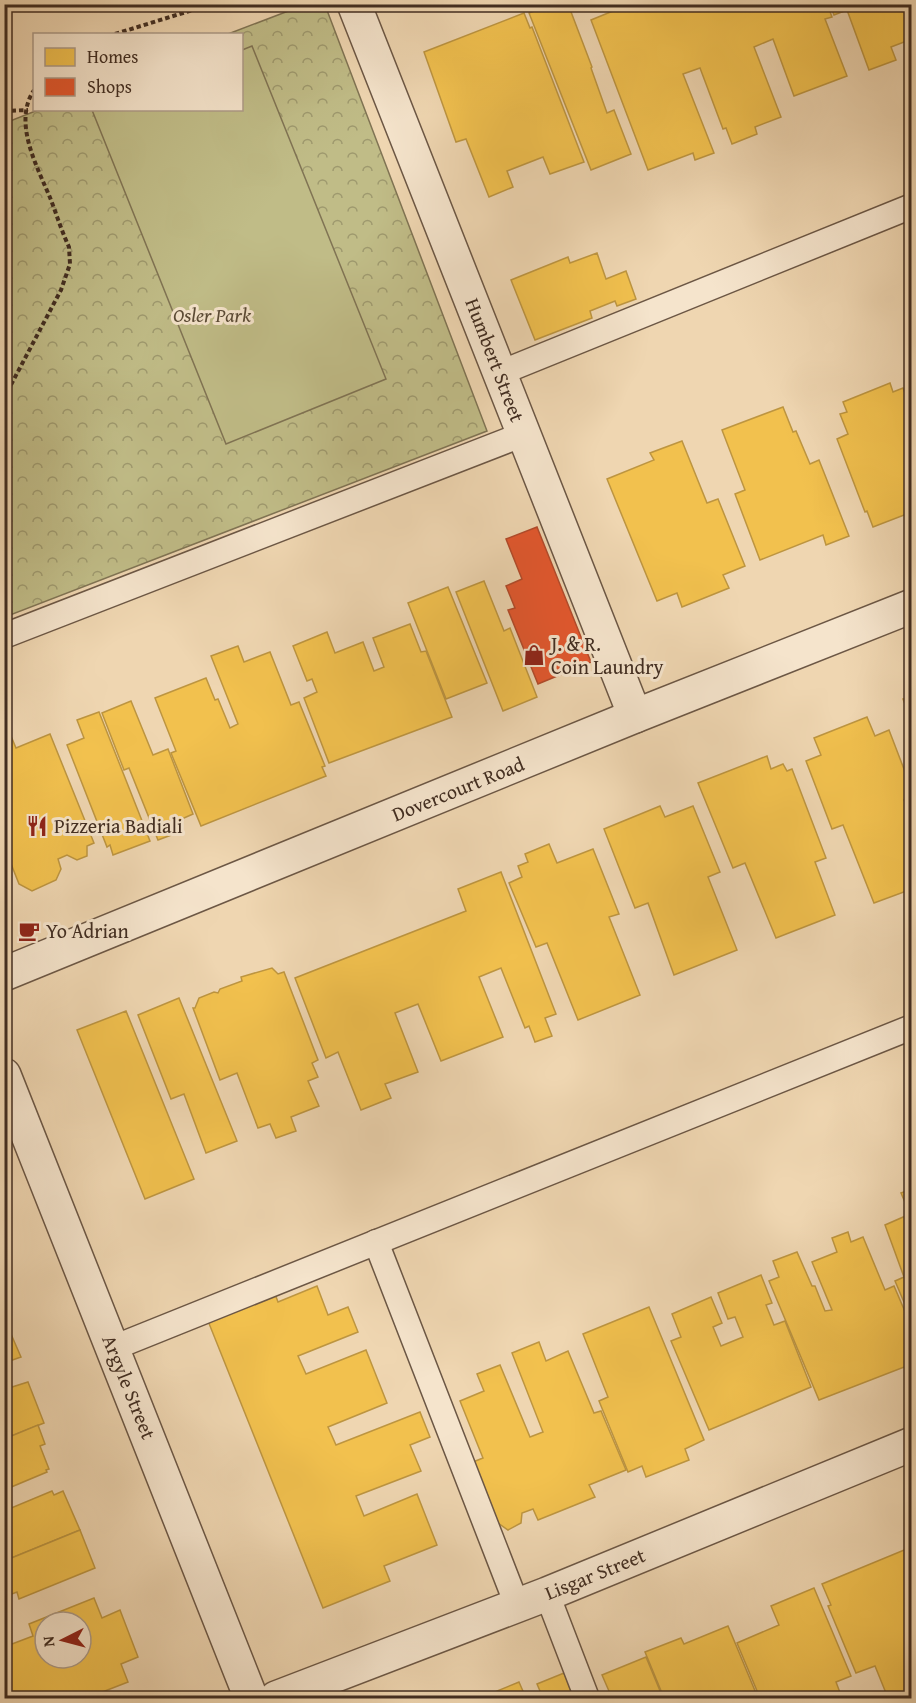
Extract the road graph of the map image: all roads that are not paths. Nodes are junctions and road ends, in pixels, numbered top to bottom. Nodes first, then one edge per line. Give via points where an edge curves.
1 (357, 5) edge
2 (912, 206) edge
3 (500, 373) junction
4 (524, 434) junction
5 (912, 606) edge
6 (4, 636) edge
7 (635, 716) junction
8 (4, 974) edge
9 (912, 1027) edge
10 (4, 1076) edge
11 (376, 1242) junction
12 (113, 1348) junction
13 (912, 1444) edge
14 (532, 1599) junction
15 (251, 1698) edge
16 (276, 1698) edge
17 (587, 1698) edge

1 - 3 street, Humbert Street
2 - 3 lane
3 - 4 street, Humbert Street
4 - 6 lane
4 - 7 street, Humbert Street
5 - 7 street, Dovercourt Road
7 - 8 street, Dovercourt Road
9 - 11 lane
10 - 12 street, Argyle Street
11 - 12 lane
11 - 14 lane
12 - 15 street, Argyle Street
13 - 14 street, Lisgar Street
14 - 16 street, Lisgar Street
14 - 17 lane

